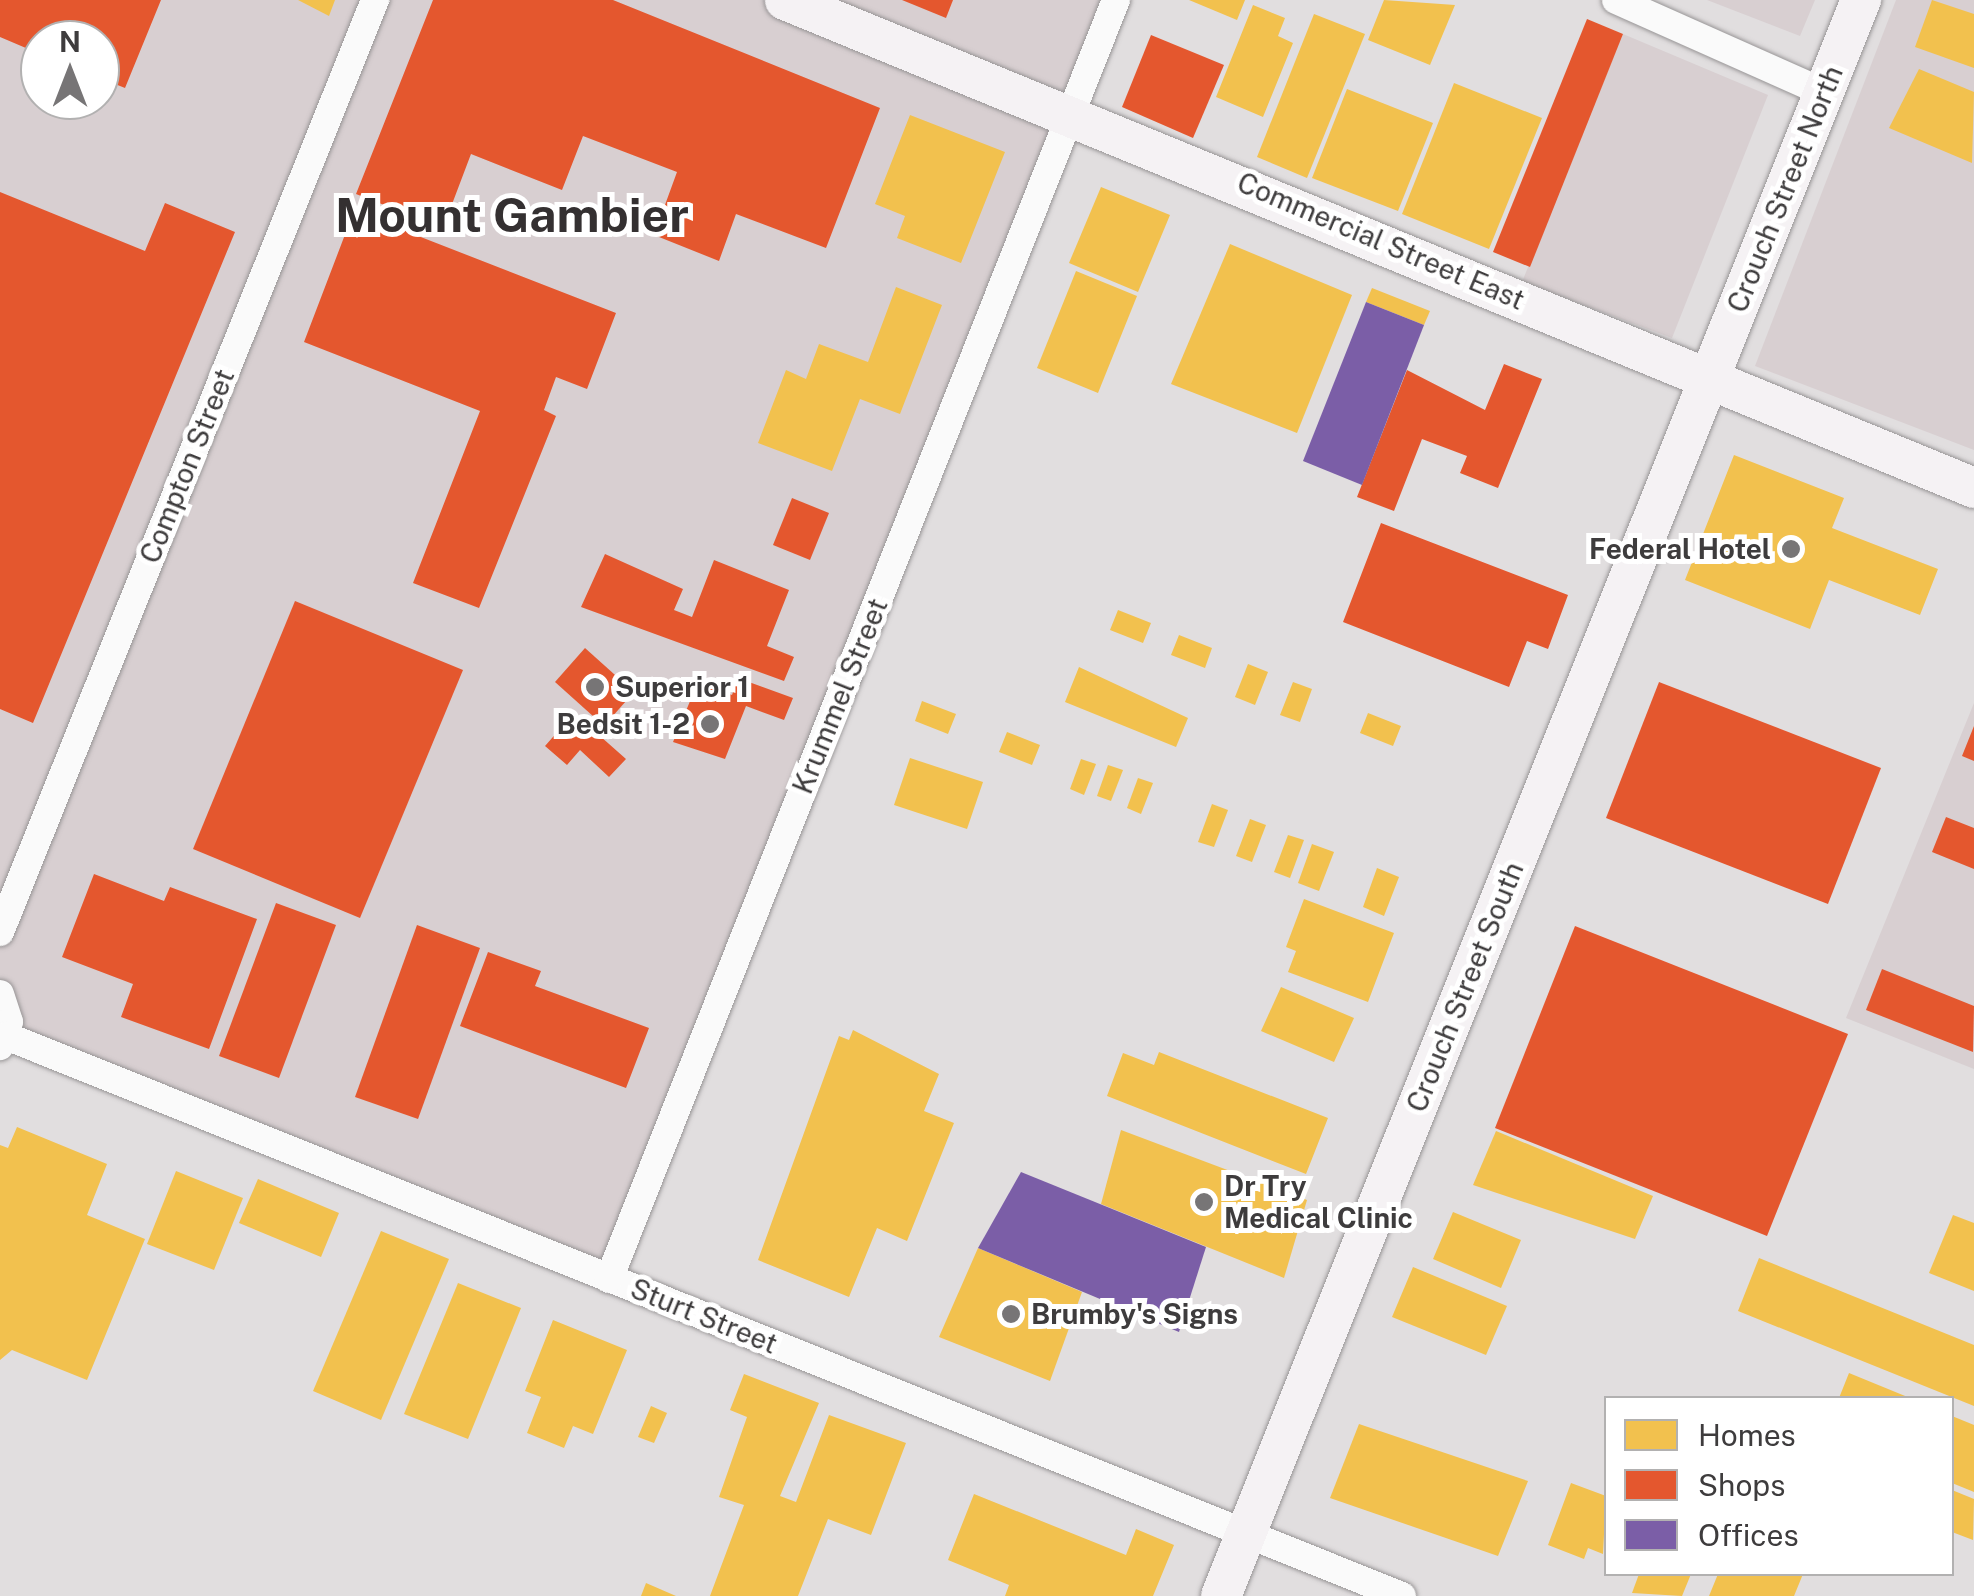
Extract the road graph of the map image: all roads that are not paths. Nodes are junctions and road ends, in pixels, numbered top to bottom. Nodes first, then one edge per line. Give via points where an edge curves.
1 (374, 0) edge
2 (785, 0) edge
3 (1116, 0) edge
4 (1616, 0) edge
5 (1861, 0) edge
6 (1824, 92) junction
7 (1071, 112) junction
8 (1709, 378) junction
9 (1974, 488) edge
10 (0, 932) edge
11 (0, 994) edge
12 (3, 1041) edge
13 (610, 1278) junction
14 (1246, 1533) junction
15 (1221, 1596) edge
16 (1402, 1596) edge

1 - 10 street, Compton Street
2 - 7 street, Commercial Street East
3 - 7 street, Krummel Street
4 - 6 street
5 - 6 street, Crouch Street North
6 - 8 street, Crouch Street North
7 - 8 street, Commercial Street East
7 - 13 street, Krummel Street
8 - 9 street, Commercial Street East
8 - 14 street, Crouch Street South
11 - 12 street
12 - 13 street, Sturt Street
13 - 14 street, Sturt Street
14 - 15 street, Crouch Street South
14 - 16 street, Sturt Street

